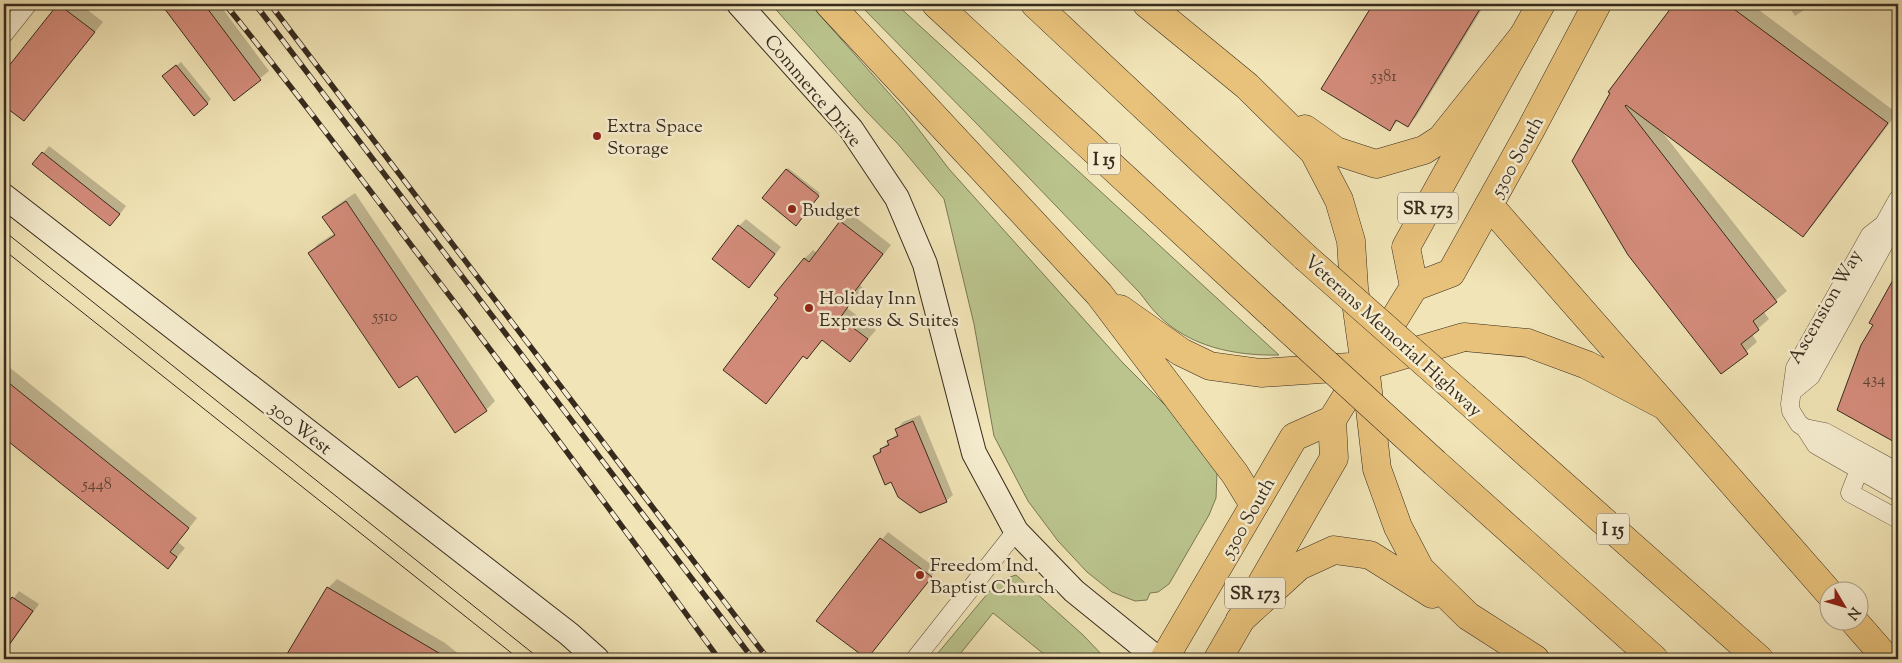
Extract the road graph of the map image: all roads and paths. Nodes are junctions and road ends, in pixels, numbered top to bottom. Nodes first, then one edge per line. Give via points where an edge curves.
1 (28, 4) edge
2 (739, 4) edge
3 (829, 4) edge
4 (936, 4) edge
5 (1035, 4) edge
6 (1147, 4) edge
7 (1541, 4) edge
8 (1597, 4) edge
9 (4, 34) edge
10 (1524, 35) junction
11 (1247, 86) junction
12 (4, 196) edge
13 (1898, 198) edge
14 (1489, 205) junction
15 (1414, 287) junction
16 (1099, 294) junction
17 (1365, 366) junction
18 (1666, 406) junction
19 (1332, 420) junction
20 (1805, 428) junction
21 (1859, 470) junction
22 (1898, 472) edge
23 (1898, 492) edge
24 (1254, 505) junction
25 (1898, 519) edge
26 (1016, 531) junction
27 (1820, 583) edge
28 (1468, 616) junction
29 (1240, 620) junction
30 (1861, 630) edge
31 (597, 659) edge
32 (915, 659) edge
33 (1158, 659) edge
34 (1164, 659) edge
35 (1218, 659) edge
36 (1535, 659) edge
37 (1654, 659) edge
38 (1759, 659) edge
39 (1887, 659) edge

1 - 9 street
2 - 26 street, Commerce Drive via 851,129 897,198 925,264 974,453
3 - 16 main road
4 - 37 main road, I 15, bridge via 1272,315
5 - 38 main road, Veterans Memorial Highway / I 15, bridge via 1305,257
6 - 11 main road
7 - 10 main road, SR 173
8 - 14 main road, 5300 South / SR 173
10 - 11 main road via 1441,139 1424,150 1376,164 1336,151
10 - 15 main road, SR 173 via 1406,247
11 - 17 main road via 1314,152 1340,200 1351,241
12 - 31 street, 300 West via 570,634
13 - 20 street, Ascension Way via 1884,224 1870,234 1795,368 1791,411
14 - 15 main road, 5300 South / SR 173 via 1451,273
14 - 18 main road
15 - 17 main road
16 - 17 main road via 1181,352 1210,366 1261,373
16 - 24 main road via 1235,474
17 - 18 main road via 1464,336 1528,343 1587,365
17 - 19 main road
17 - 28 main road via 1377,469 1398,527 1420,569
18 - 27 main road
19 - 24 main road, 5300 South / SR 173 via 1294,437
19 - 29 main road, SR 173 via 1334,458
20 - 21 street, Ascension Way via 1816,445
20 - 22 street via 1825,432
21 - 23 street, Ascension Way
21 - 25 street via 1850,493
24 - 34 main road, 5300 South / SR 173
26 - 32 street
26 - 33 street, Commerce Drive via 1074,591
28 - 29 main road via 1370,555 1334,550 1299,566
28 - 36 main road
29 - 35 main road, SR 173
30 - 39 main road

